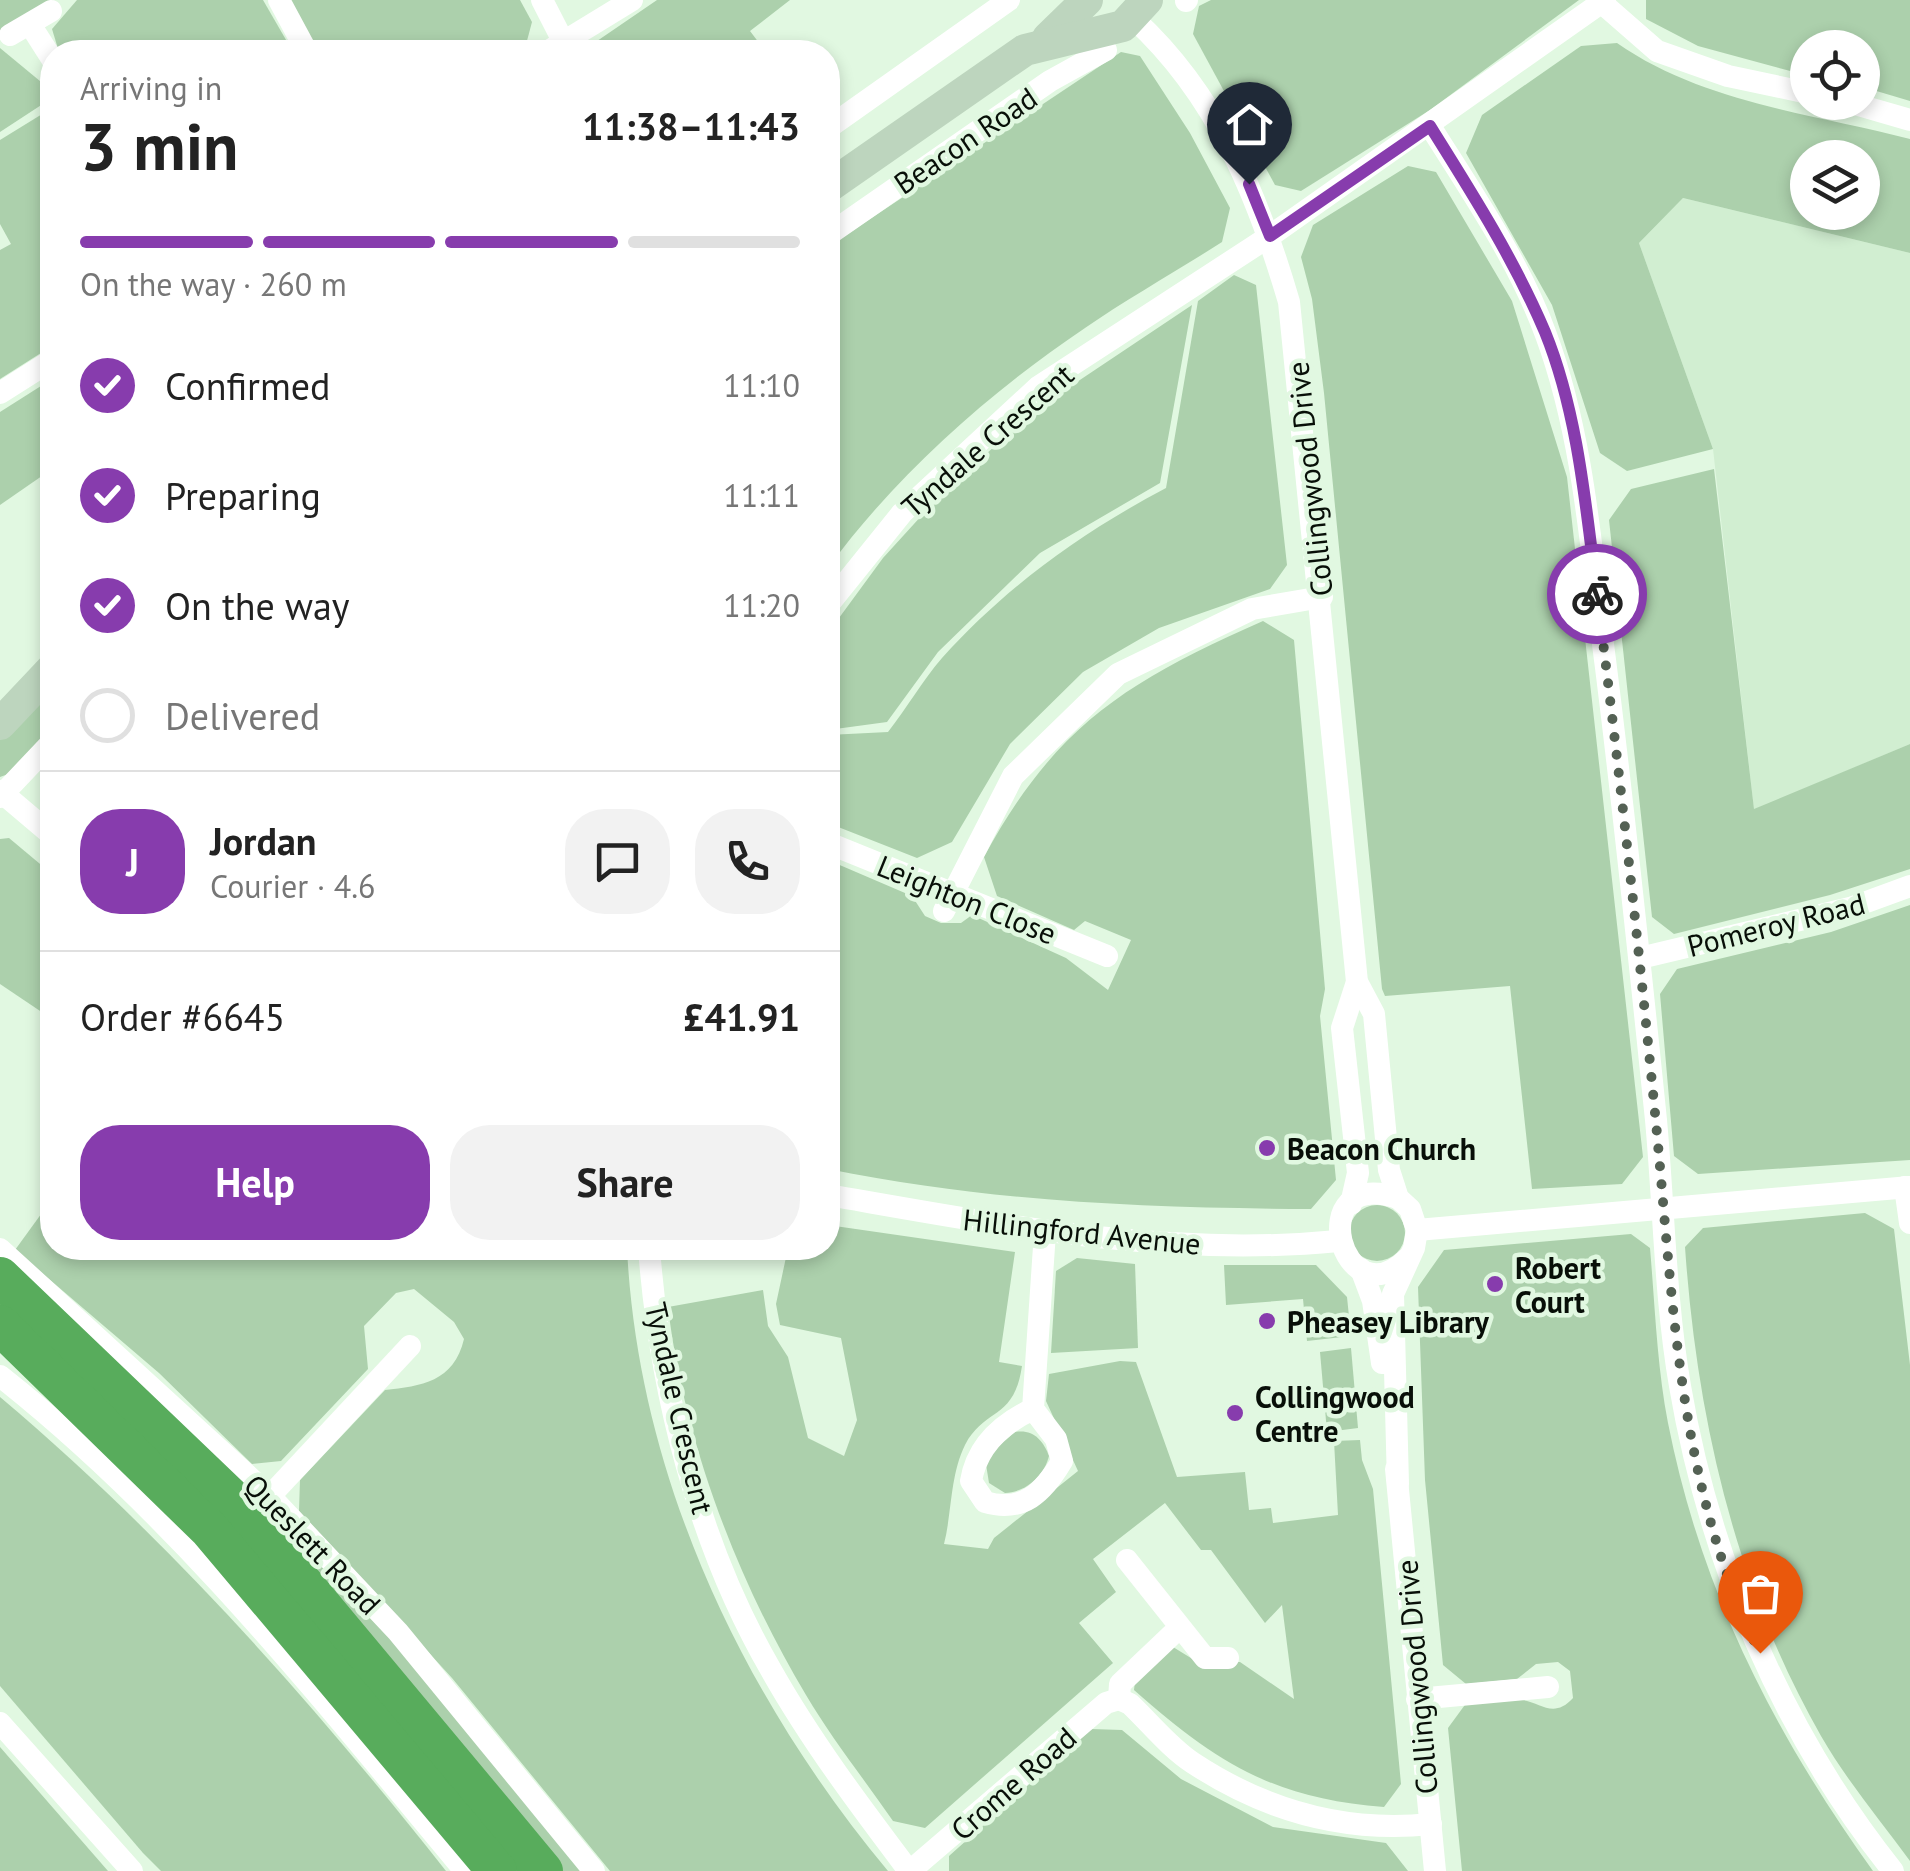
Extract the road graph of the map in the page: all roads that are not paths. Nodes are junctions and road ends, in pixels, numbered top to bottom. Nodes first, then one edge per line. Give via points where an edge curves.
1 (279, 0) edge
2 (542, 0) edge
3 (632, 0) edge
4 (1009, 0) edge
5 (1604, 2) edge
6 (51, 12) dead end
7 (1118, 14) edge
8 (301, 40) edge
9 (554, 40) edge
10 (569, 40) edge
11 (40, 48) edge
12 (1790, 89) edge
13 (1880, 111) edge
14 (840, 120) edge
15 (1910, 120) edge
16 (1430, 126) junction
17 (840, 178) edge
18 (840, 227) edge
19 (1270, 236) junction
20 (40, 368) edge
21 (0, 394) edge
22 (840, 588) edge
23 (1322, 596) junction
24 (40, 682) edge
25 (0, 724) edge
26 (40, 754) edge
27 (1, 794) edge
28 (40, 825) edge
29 (840, 849) edge
30 (1910, 886) edge
31 (947, 902) junction
32 (1107, 956) dead end
33 (1640, 958) junction
34 (1357, 982) junction
35 (1907, 1187) edge
36 (840, 1197) edge
37 (1398, 1198) junction
38 (1351, 1204) junction
39 (1664, 1206) junction
40 (1910, 1223) edge
41 (1417, 1230) junction
42 (1045, 1232) junction
43 (1338, 1242) junction
44 (0, 1249) edge
45 (1410, 1256) junction
46 (651, 1260) edge
47 (1361, 1269) junction
48 (0, 1277) edge
49 (0, 1325) edge
50 (410, 1346) dead end
51 (0, 1376) edge
52 (1033, 1409) junction
53 (1398, 1484) junction
54 (270, 1496) junction
55 (1127, 1560) dead end
56 (1179, 1628) junction
57 (1228, 1658) dead end
58 (1548, 1687) dead end
59 (1417, 1699) junction
60 (1119, 1700) junction
61 (0, 1722) edge
62 (1431, 1824) junction
63 (132, 1871) edge
64 (465, 1871) edge
65 (496, 1871) edge
66 (543, 1871) edge
67 (594, 1871) edge
68 (910, 1871) edge
69 (1435, 1871) edge
70 (1892, 1871) edge

1 - 8 street
2 - 9 street
3 - 10 street
4 - 14 street
5 - 12 street via 1657,50
5 - 16 street, Tyndale Crescent
6 - 11 street via 20,31
7 - 17 main road, Beacon Road via 1040,44 980,78
7 - 18 street, Beacon Road via 1050,81
7 - 19 street, Collingwood Drive via 1186,74 1249,184
13 - 15 street
16 - 19 street, Tyndale Crescent
16 - 33 street via 1494,227 1546,335 1577,450
19 - 22 street, Tyndale Crescent via 1038,388 902,513
19 - 23 street, Collingwood Drive via 1290,302
20 - 21 street
23 - 31 street via 1252,609 1118,674 1012,776
23 - 34 street, Collingwood Drive
24 - 25 main road
26 - 27 street
27 - 28 street
29 - 31 street, Leighton Close
30 - 33 street, Pomeroy Road via 1850,908
31 - 32 street, Leighton Close
33 - 39 street
34 - 37 street, Collingwood Drive via 1374,1014 1389,1170
34 - 38 street, Collingwood Drive via 1342,1028 1358,1173
35 - 39 street
35 - 40 street
36 - 42 street, Hillingford Avenue
37 - 38 street via 1376,1193
37 - 41 street, Collingwood Drive
38 - 43 street, Collingwood Drive via 1340,1219
39 - 41 street
39 - 70 street via 1680,1385 1710,1514 1747,1628 1849,1816
41 - 45 street, Collingwood Drive
42 - 43 street, Hillingford Avenue via 1191,1245
42 - 52 street
43 - 47 street, Collingwood Drive
44 - 54 street, Queslett Road
45 - 47 street via 1391,1270
45 - 53 street, Collingwood Drive via 1393,1294
46 - 68 street, Tyndale Crescent via 675,1417 713,1549 769,1668 829,1764
47 - 53 street, Collingwood Drive via 1373,1300
48 - 66 highway, Queslett Road via 235,1502
49 - 65 highway via 210,1530
50 - 54 street
51 - 64 street via 246,1606
52 - 52 street via 1056,1438 1062,1461 1028,1499 1007,1508 985,1502 971,1480 976,1454
53 - 59 street, Collingwood Drive
54 - 67 street, Queslett Road via 398,1632
55 - 56 street
56 - 57 street via 1205,1658
56 - 60 street via 1120,1684
58 - 59 street
59 - 62 street, Collingwood Drive
60 - 62 street via 1191,1762 1257,1798 1324,1822
60 - 68 street, Crome Road via 1106,1703
61 - 63 street
62 - 69 street, Collingwood Drive

